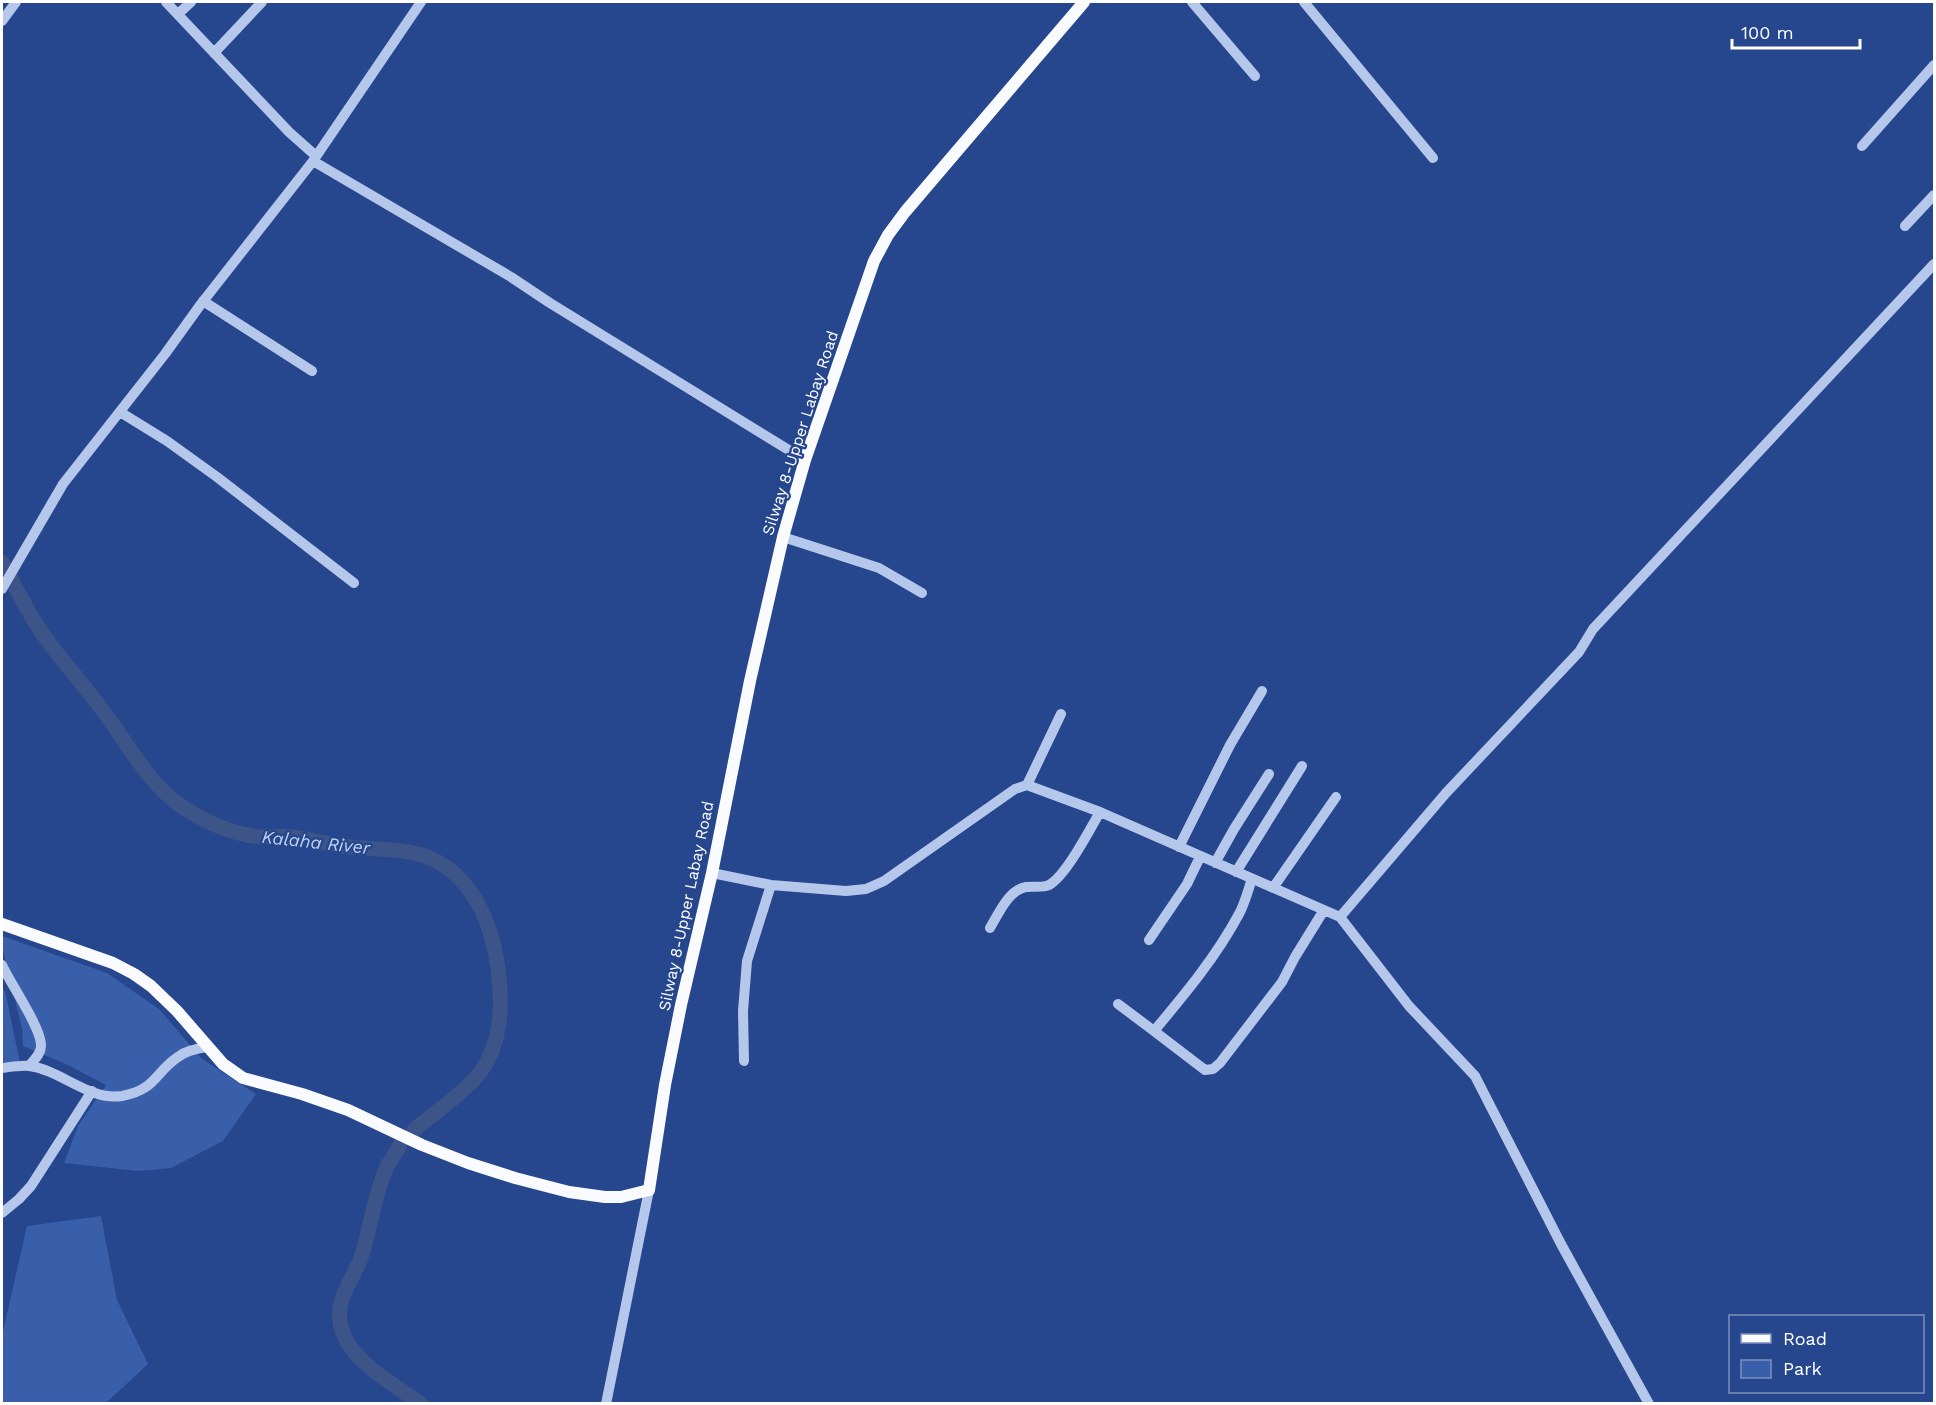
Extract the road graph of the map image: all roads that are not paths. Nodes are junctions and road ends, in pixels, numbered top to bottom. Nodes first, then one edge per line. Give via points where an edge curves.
1 (16, 2) edge
2 (166, 2) edge
3 (191, 2) edge
4 (262, 2) edge
5 (421, 2) edge
6 (1084, 2) edge
7 (1192, 2) edge
8 (1304, 2) edge
9 (178, 14) junction
10 (2, 21) edge
11 (214, 53) junction
12 (1935, 65) edge
13 (1255, 76) dead end
14 (1862, 146) dead end
15 (315, 158) junction
16 (1433, 158) dead end
17 (1935, 195) edge
18 (1905, 226) dead end
19 (1935, 264) edge
20 (203, 301) junction
21 (312, 371) dead end
22 (120, 412) junction
23 (805, 460) junction
24 (783, 537) junction
25 (354, 583) dead end
26 (2, 589) edge
27 (922, 593) dead end
28 (1262, 691) dead end
29 (1061, 714) dead end
30 (1302, 766) dead end
31 (1269, 774) dead end
32 (1027, 785) junction
33 (1336, 797) dead end
34 (1100, 812) junction
35 (1179, 847) junction
36 (1200, 857) junction
37 (1215, 863) junction
38 (1236, 872) junction
39 (712, 873) junction
40 (1252, 879) junction
41 (771, 885) junction
42 (1273, 888) junction
43 (1324, 910) junction
44 (1340, 916) junction
45 (2, 924) edge
46 (990, 928) dead end
47 (1149, 940) dead end
48 (2, 965) edge
49 (1118, 1004) dead end
50 (1154, 1031) junction
51 (208, 1047) junction
52 (744, 1061) dead end
53 (29, 1066) junction
54 (2, 1068) edge
55 (92, 1091) junction
56 (649, 1190) junction
57 (2, 1214) edge
58 (606, 1404) edge
59 (1648, 1404) edge

1 - 10 street
2 - 9 street
3 - 9 street
4 - 11 street
5 - 15 street
6 - 23 main road, Silway 8-Upper Labay Road via 884,240
7 - 13 street
8 - 16 street
9 - 11 street
11 - 15 street
12 - 14 street
15 - 20 street
15 - 23 street
17 - 18 street
19 - 44 street via 1593,629 1579,652 1446,793
20 - 21 street
20 - 22 street
22 - 25 street via 218,477
22 - 26 street via 63,484
23 - 24 main road, Silway 8-Upper Labay Road
24 - 27 street via 879,568
24 - 39 main road, Silway 8-Upper Labay Road
28 - 35 street
29 - 32 street
30 - 38 street
31 - 37 street
32 - 34 street
32 - 41 street via 1015,789 866,889
33 - 42 street
34 - 35 street
34 - 46 street via 1051,884 1016,891
35 - 36 street
36 - 37 street
36 - 47 street via 1187,884
37 - 38 street
38 - 40 street
39 - 41 street
39 - 56 main road, Silway 8-Upper Labay Road via 665,1085
40 - 42 street
40 - 50 street via 1239,915 1219,947
41 - 52 street via 747,961
42 - 43 street
43 - 44 street
43 - 50 street via 1282,982 1216,1067 1201,1068
44 - 59 street via 1409,1006 1475,1076
45 - 51 main road via 134,974 177,1011
48 - 53 street via 42,1044
49 - 50 street
51 - 55 street via 175,1058 155,1080 138,1091 106,1096
51 - 56 main road via 243,1078 348,1110 468,1164 587,1196 621,1197
53 - 54 street
53 - 55 street
55 - 57 street via 31,1186
56 - 58 street

